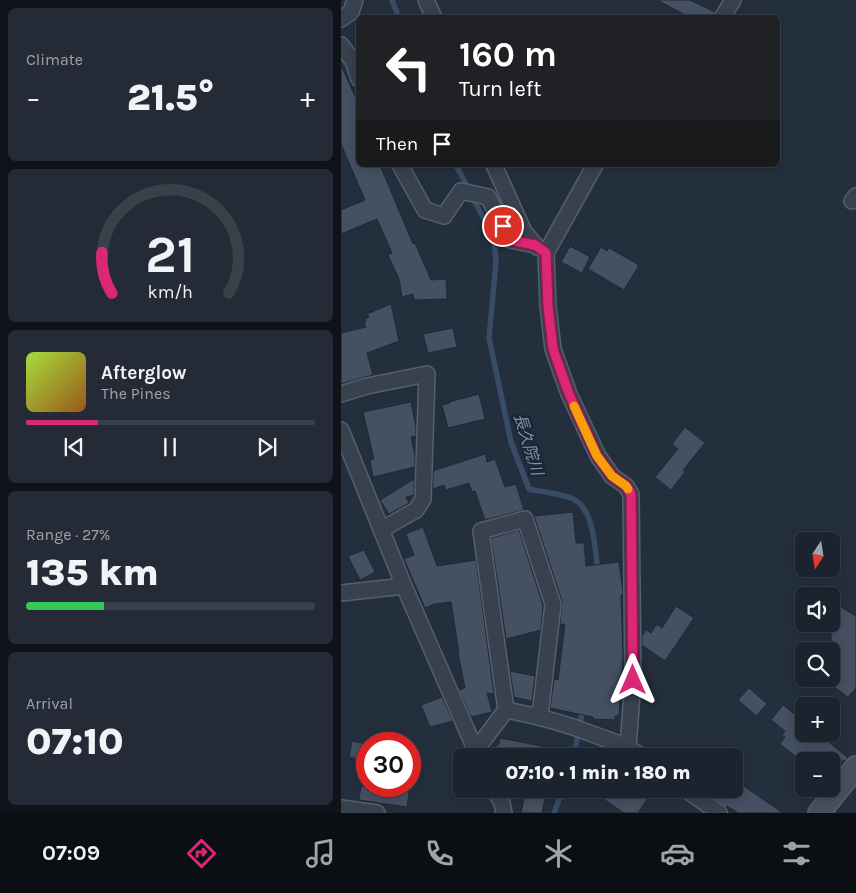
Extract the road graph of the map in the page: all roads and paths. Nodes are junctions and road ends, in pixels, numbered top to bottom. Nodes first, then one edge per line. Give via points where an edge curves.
1 (355, 0) edge
2 (426, 0) edge
3 (733, 0) edge
4 (433, 15) edge
5 (724, 15) edge
6 (341, 19) edge
7 (341, 45) edge
8 (356, 70) edge
9 (401, 167) edge
10 (495, 167) edge
11 (594, 167) edge
12 (541, 249) junction
13 (341, 394) edge
14 (341, 430) edge
15 (341, 467) edge
16 (357, 470) junction
17 (381, 530) junction
18 (404, 586) junction
19 (341, 593) edge
20 (506, 710) junction
21 (540, 716) junction
22 (628, 747) joint
23 (474, 748) edge
24 (479, 748) edge
25 (856, 767) edge
26 (499, 798) edge
27 (698, 798) edge
28 (341, 808) edge
29 (377, 813) edge
30 (504, 813) edge
31 (719, 813) edge
32 (819, 813) edge

1 - 6 street via 351,12
2 - 4 street
3 - 5 street
7 - 8 street
9 - 12 street via 425,210 444,216 461,190 488,197 510,240
10 - 12 street via 524,232
11 - 12 street
12 - 22 street via 553,349 559,367 597,456 631,494 633,680
13 - 17 street via 427,374 423,499 416,510
14 - 16 street
15 - 16 street
16 - 17 street
17 - 18 street
18 - 19 street
18 - 23 street
20 - 21 street
20 - 21 street via 481,531 525,519 553,604
20 - 24 street
21 - 22 street
25 - 32 main road
26 - 30 street
27 - 31 street
28 - 29 street

